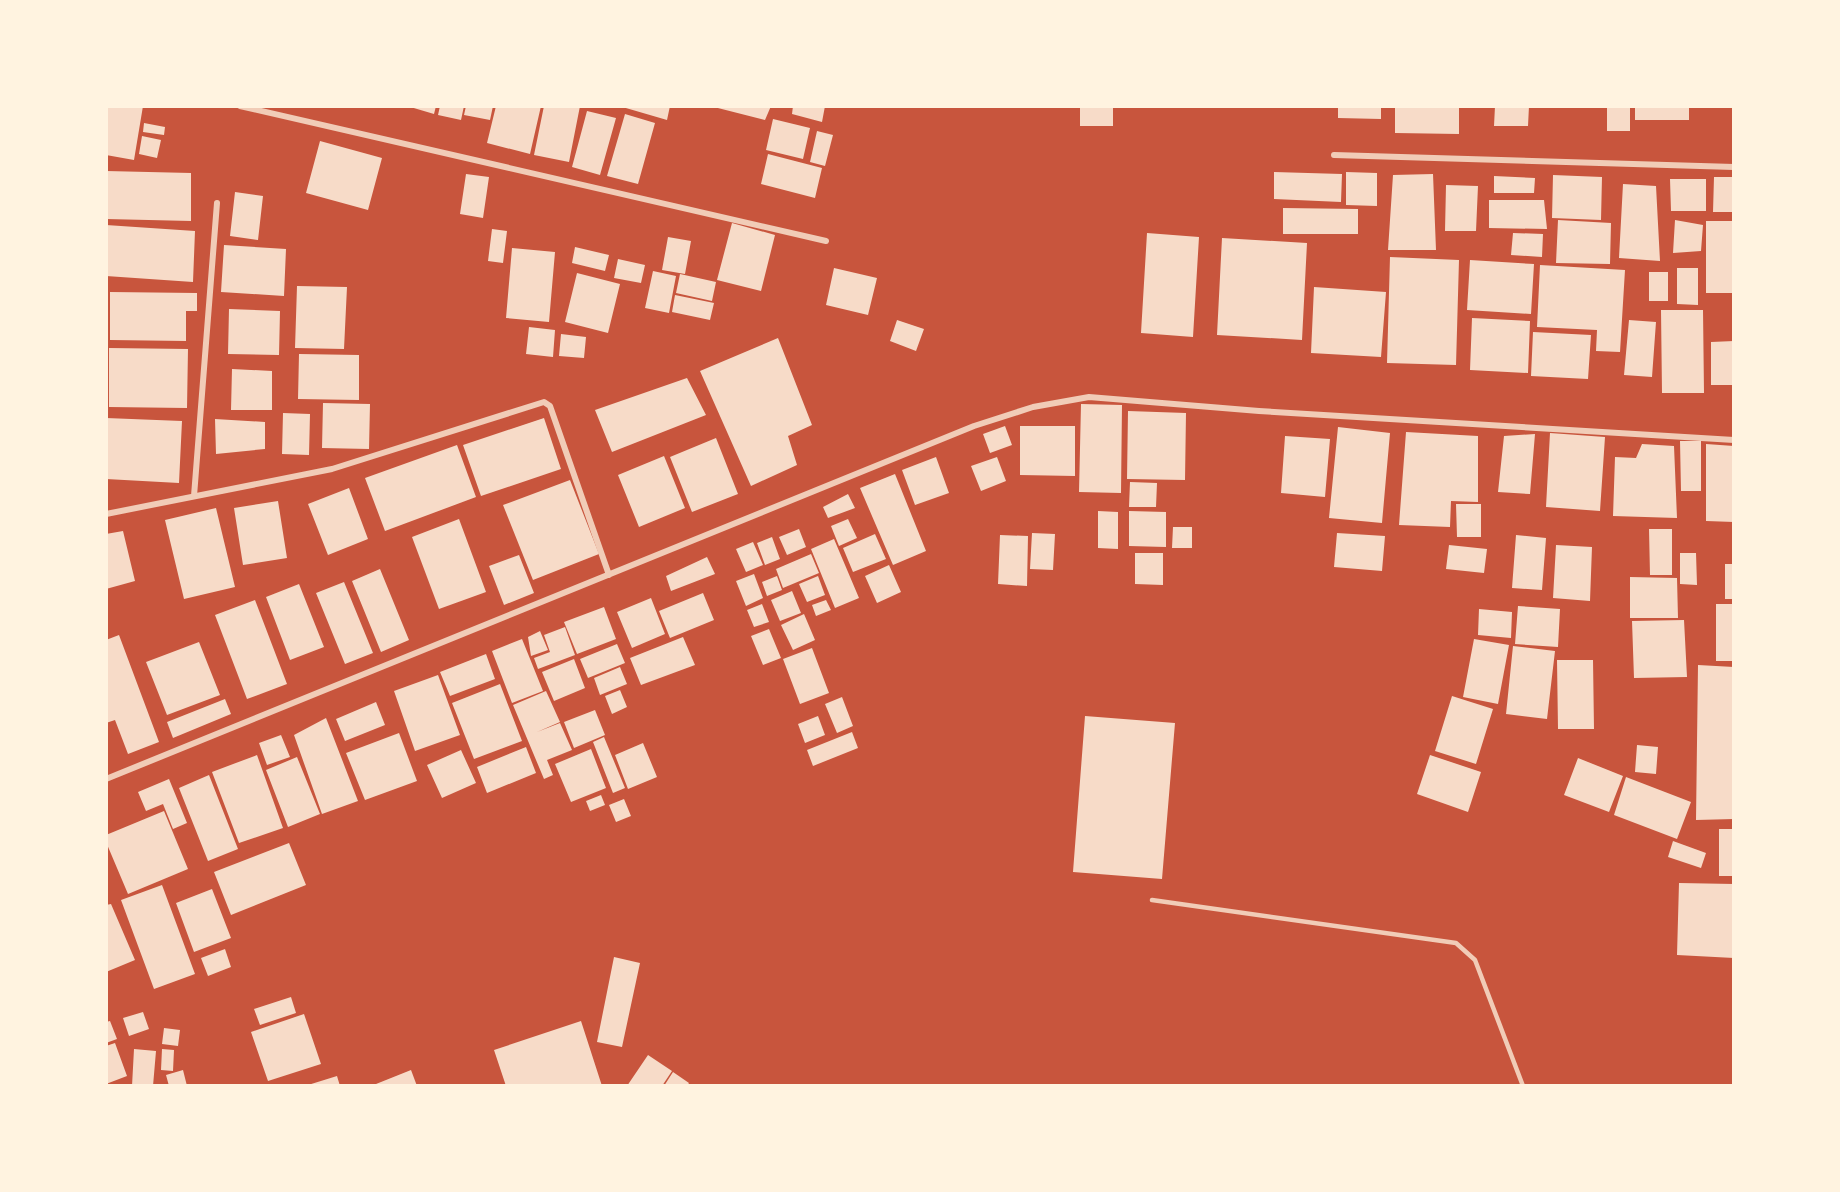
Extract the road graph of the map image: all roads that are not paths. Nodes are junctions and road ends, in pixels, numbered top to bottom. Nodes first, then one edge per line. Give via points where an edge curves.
1 (240, 106) edge
2 (1334, 155) dead end
3 (1734, 167) edge
4 (218, 203) dead end
5 (826, 241) dead end
6 (1734, 440) edge
7 (194, 496) junction
8 (106, 514) edge
9 (609, 575) junction
10 (106, 779) edge
11 (1152, 900) dead end
12 (1523, 1086) edge

1 - 5 street
2 - 3 street
4 - 7 street
6 - 9 street via 1089,397 1034,407 974,426
7 - 8 street
7 - 9 street via 332,469 544,402 550,406
9 - 10 street
11 - 12 lane via 1455,943 1475,960

